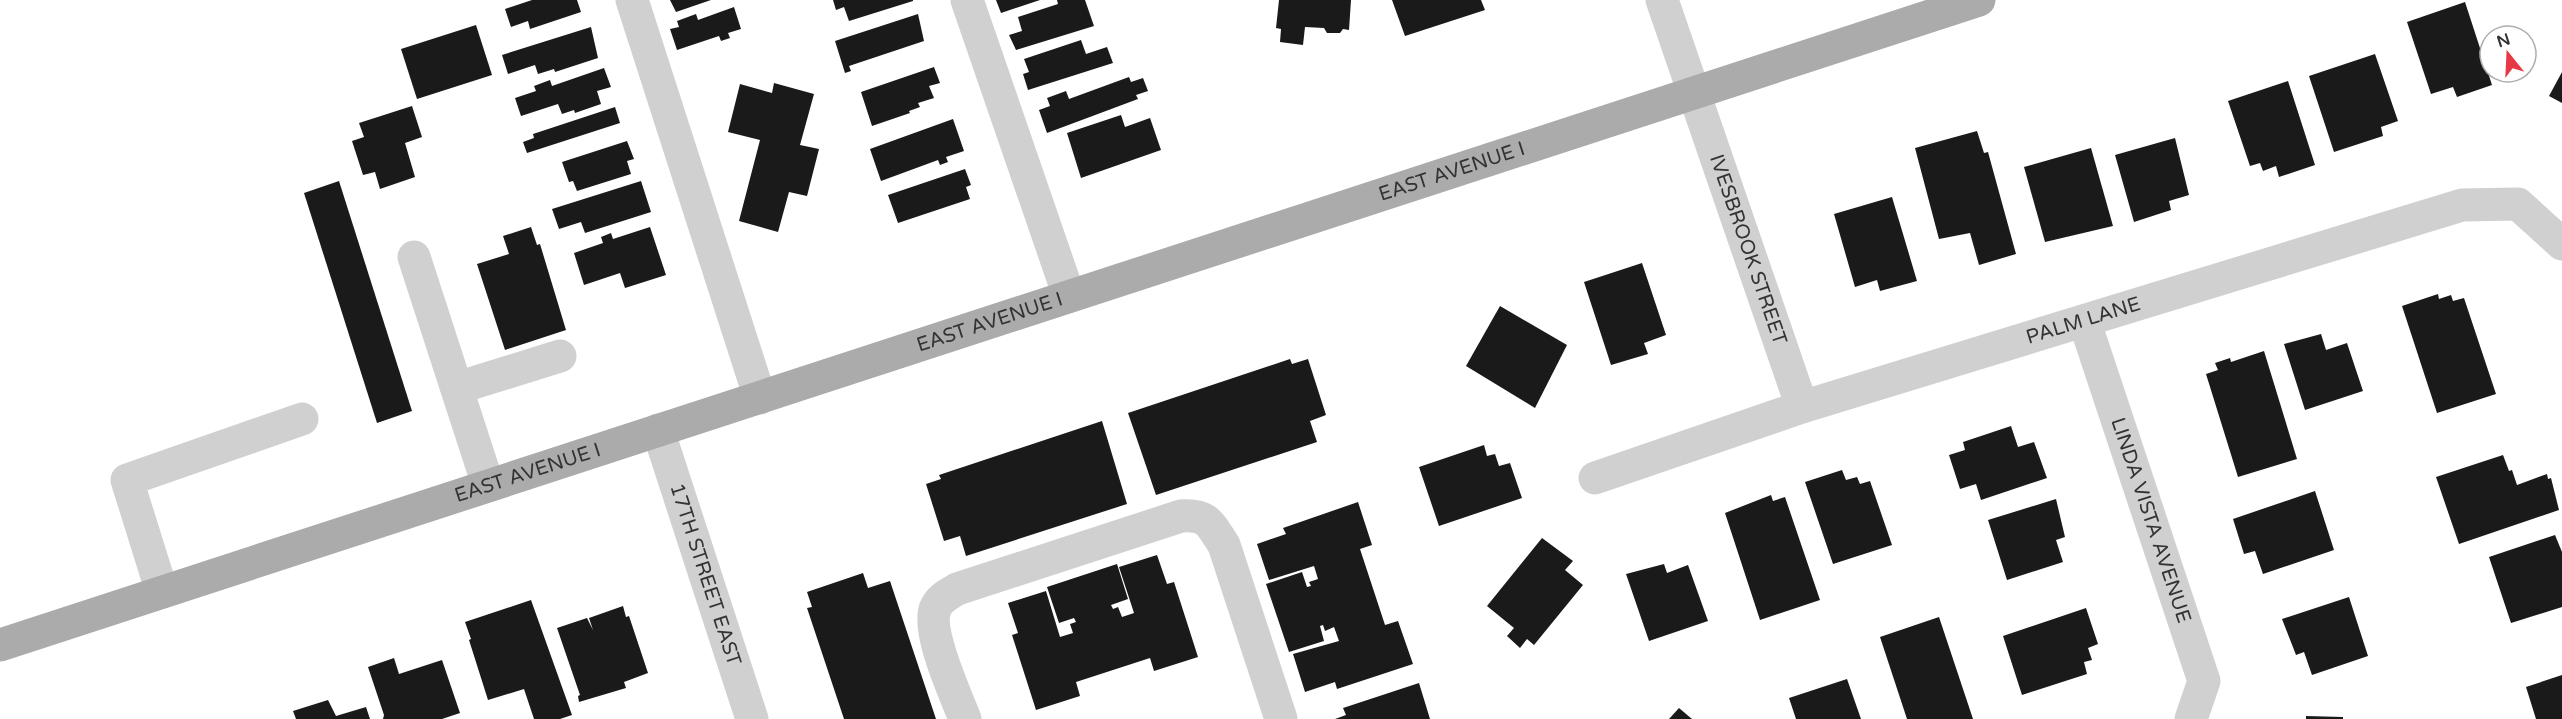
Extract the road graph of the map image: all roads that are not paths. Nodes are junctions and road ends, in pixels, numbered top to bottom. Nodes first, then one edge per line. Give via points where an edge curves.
1 (632, 0) edge
2 (967, 0) edge
3 (1662, 0) edge
4 (1979, 0) edge
5 (1693, 92) junction
6 (2562, 244) edge
7 (414, 257) dead end
8 (1069, 296) junction
9 (2085, 323) junction
10 (560, 356) dead end
11 (457, 388) junction
12 (760, 398) junction
13 (1802, 407) junction
14 (302, 419) dead end
15 (658, 430) junction
16 (1595, 478) dead end
17 (488, 485) junction
18 (162, 592) junction
19 (0, 645) edge
20 (752, 719) edge
21 (965, 719) edge
22 (1281, 719) edge
23 (2191, 719) edge

1 - 12 street
2 - 8 street
3 - 5 street, IVESBROOK STREET
4 - 5 main road, EAST AVENUE I
5 - 8 main road, EAST AVENUE I
5 - 13 street, IVESBROOK STREET
6 - 9 street, PALM LANE via 2518,204 2462,205
7 - 11 street
8 - 12 main road, EAST AVENUE I
9 - 13 street, PALM LANE
9 - 23 street, LINDA VISTA AVENUE via 2204,681
10 - 11 street
11 - 17 street
12 - 15 main road, EAST AVENUE I
13 - 16 street, PALM LANE
14 - 18 street via 127,480
15 - 17 main road, EAST AVENUE I
15 - 20 street, 17TH STREET EAST
17 - 18 main road, EAST AVENUE I
18 - 19 main road, EAST AVENUE I
21 - 22 street via 935,629 935,609 942,599 957,589 1181,516 1198,515 1208,521 1224,545

